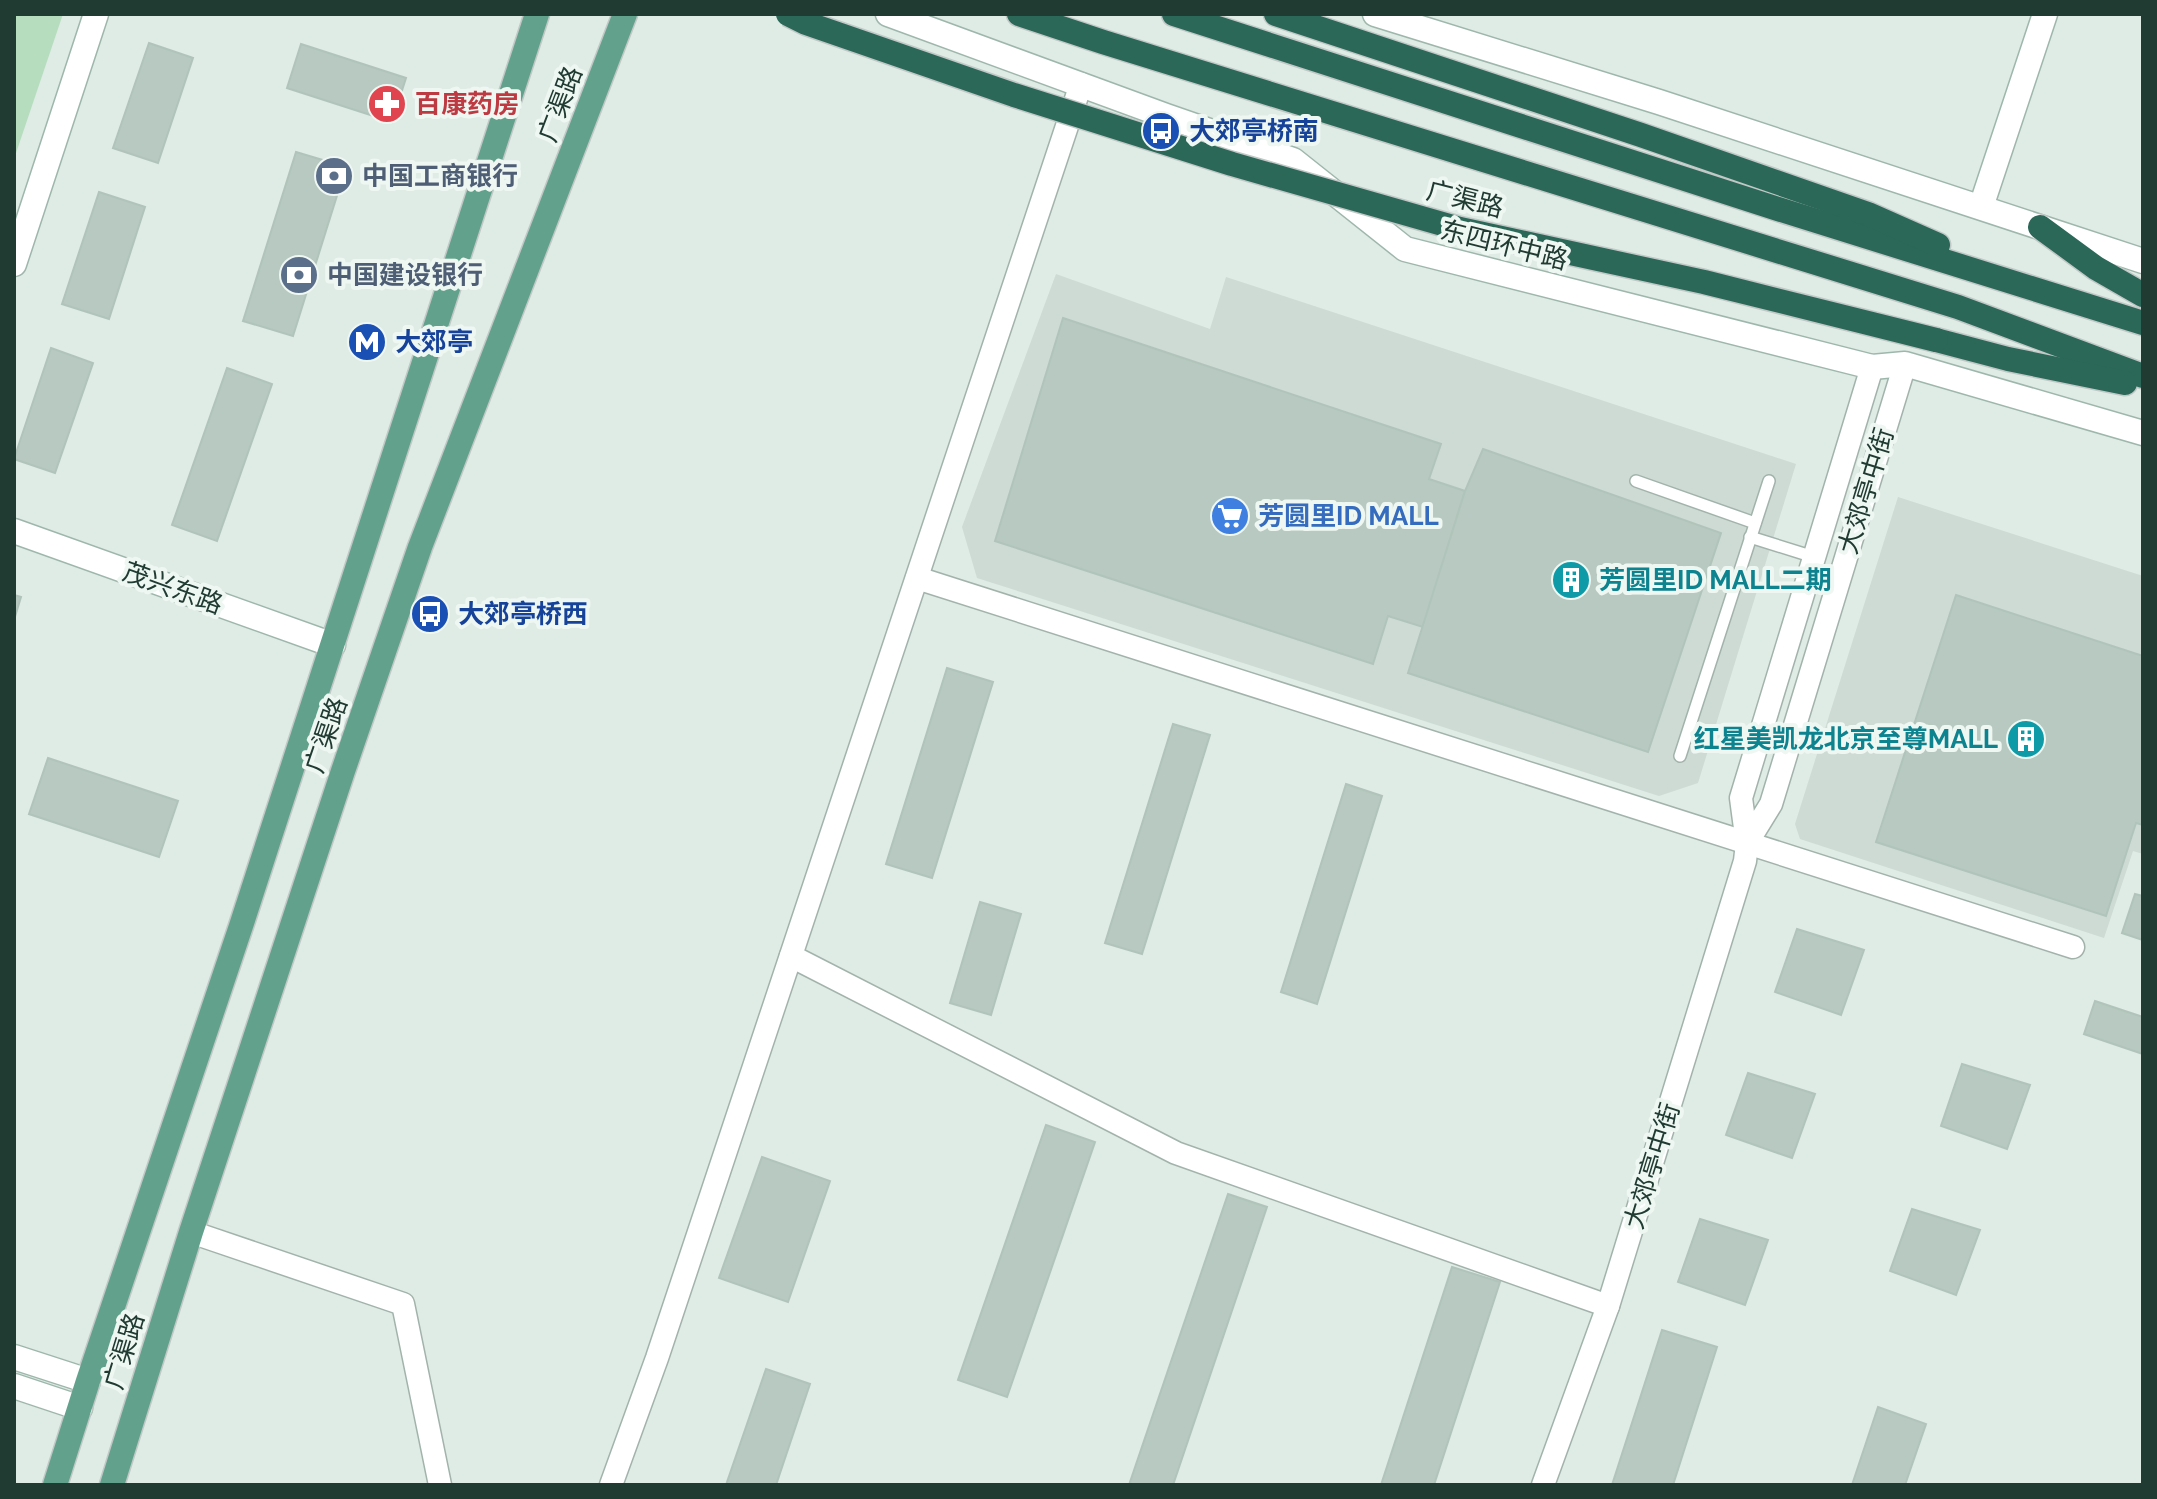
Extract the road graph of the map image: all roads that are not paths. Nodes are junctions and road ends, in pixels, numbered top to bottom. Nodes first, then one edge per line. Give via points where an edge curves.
1 (96, 14) edge
2 (537, 14) edge
3 (625, 14) edge
4 (788, 14) edge
5 (888, 14) edge
6 (1019, 14) edge
7 (1174, 14) edge
8 (1276, 14) edge
9 (1375, 14) edge
10 (2045, 14) edge
11 (1081, 84) junction
12 (1981, 207) junction
13 (2040, 227) junction
14 (2143, 261) edge
15 (14, 264) edge
16 (2034, 289) junction
17 (2143, 295) edge
18 (2143, 323) edge
19 (1905, 364) junction
20 (1872, 367) junction
21 (2143, 376) edge
22 (2143, 386) edge
23 (2143, 433) edge
24 (1636, 481) dead end
25 (1769, 481) dead end
26 (1755, 523) junction
27 (14, 531) edge
28 (1750, 537) junction
29 (1814, 557) junction
30 (917, 578) junction
31 (333, 645) junction
32 (1680, 756) dead end
33 (1747, 843) junction
34 (2073, 947) dead end
35 (791, 956) junction
36 (191, 1232) junction
37 (1608, 1306) junction
38 (14, 1357) edge
39 (88, 1381) junction
40 (14, 1386) edge
41 (80, 1408) junction
42 (55, 1485) edge
43 (112, 1485) edge
44 (440, 1485) edge
45 (611, 1485) edge
46 (1543, 1485) edge

1 - 15 main road
2 - 31 main road, 广渠路
3 - 36 main road, 广渠路 via 420,547
4 - 22 highway, 广渠路, bridge via 1014,95 1460,229
5 - 11 main road, 东四环中路
6 - 21 highway via 1958,307
7 - 16 highway
8 - 16 highway via 1868,214
9 - 12 main road
10 - 12 main road
11 - 20 main road, 东四环中路 via 1293,160 1405,249
11 - 30 street
12 - 13 main road
13 - 14 main road
13 - 17 highway
16 - 18 highway
19 - 20 main road, 东四环中路
19 - 23 main road, 东四环中路
19 - 33 street, 大郊亭中街 via 1771,804
20 - 29 street, 大郊亭中街
24 - 26 lane
25 - 26 lane
26 - 28 lane
27 - 31 main road, 茂兴东路
28 - 29 lane
28 - 32 lane
29 - 33 street, 大郊亭中街 via 1741,798
30 - 33 street
30 - 35 street
31 - 39 main road, 广渠路
33 - 34 street
33 - 37 street, 大郊亭中街
35 - 37 street via 1176,1153
35 - 45 street
36 - 43 main road, 广渠路
36 - 44 street via 403,1304
37 - 46 street, 大郊亭中街
38 - 39 main road
39 - 41 main road, 广渠路
40 - 41 main road
41 - 42 main road, 广渠路

